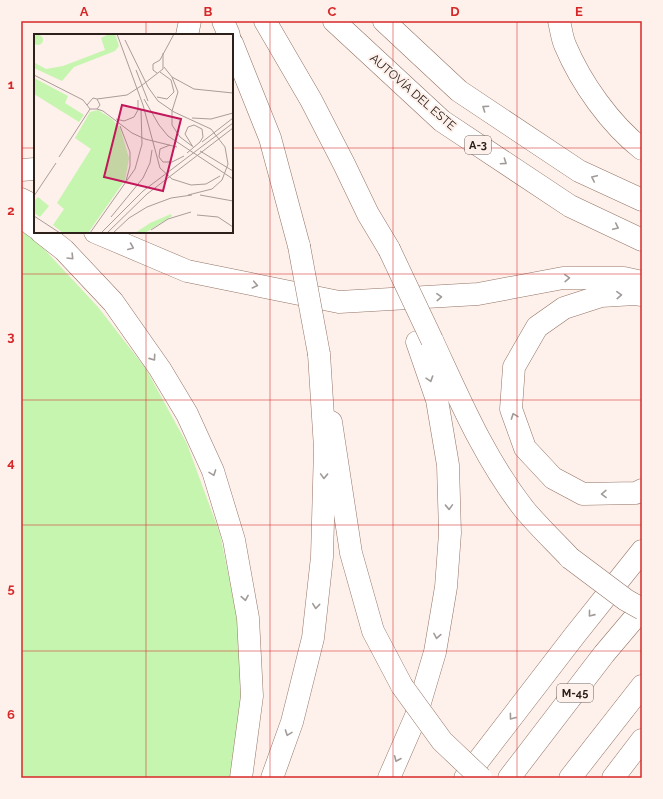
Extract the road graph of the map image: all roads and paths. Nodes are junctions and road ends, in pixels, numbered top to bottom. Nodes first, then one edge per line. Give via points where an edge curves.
1 (190, 21) edge
2 (223, 21) edge
3 (265, 21) edge
4 (334, 21) edge
5 (384, 21) edge
6 (559, 21) edge
7 (187, 34) edge
8 (229, 34) edge
9 (233, 46) edge
10 (642, 149) edge
11 (34, 169) edge
12 (21, 170) edge
13 (21, 199) edge
14 (642, 200) edge
15 (34, 206) edge
16 (21, 216) edge
17 (34, 226) edge
18 (42, 233) edge
19 (97, 233) edge
20 (642, 240) edge
21 (642, 282) edge
22 (642, 295) edge
23 (425, 341) junction
24 (319, 354) junction
25 (642, 490) edge
26 (642, 551) edge
27 (642, 609) edge
28 (642, 686) edge
29 (642, 740) edge
30 (241, 778) edge
31 (272, 778) edge
32 (389, 778) edge
33 (465, 778) edge
34 (480, 778) edge
35 (509, 778) edge
36 (570, 778) edge
37 (613, 778) edge

1 - 7 main road
2 - 8 main road
3 - 23 main road via 344,164
4 -> 20 main road, AUTOVÍA DEL ESTE / A-3 via 442,121 570,206
14 -> 5 main road via 579,171 459,90
6 - 10 main road via 565,44 586,84 612,120
9 - 24 main road, bridge via 270,138 299,246
11 - 12 main road
13 - 15 main road
16 - 17 main road
18 -> 30 main road via 64,250 113,302 160,368 187,414 213,471 234,540 248,618 252,696
19 -> 21 main road via 187,270 339,302 478,294 563,278 624,278
25 -> 22 main road via 636,493 583,494 553,478 525,448 511,409 514,367 537,327 564,308 601,296
23 - 27 main road, bridge via 490,458 524,509 570,558
23 -> 32 main road via 448,465 450,533 446,587 435,652 416,716
24 -> 31 main road via 325,448 322,557 313,638 292,722
24 - 34 main road, bridge via 351,553 373,631 402,686 442,741
26 -> 33 main road
27 - 35 main road, M-45 via 604,654
28 - 36 main road
29 - 37 main road

